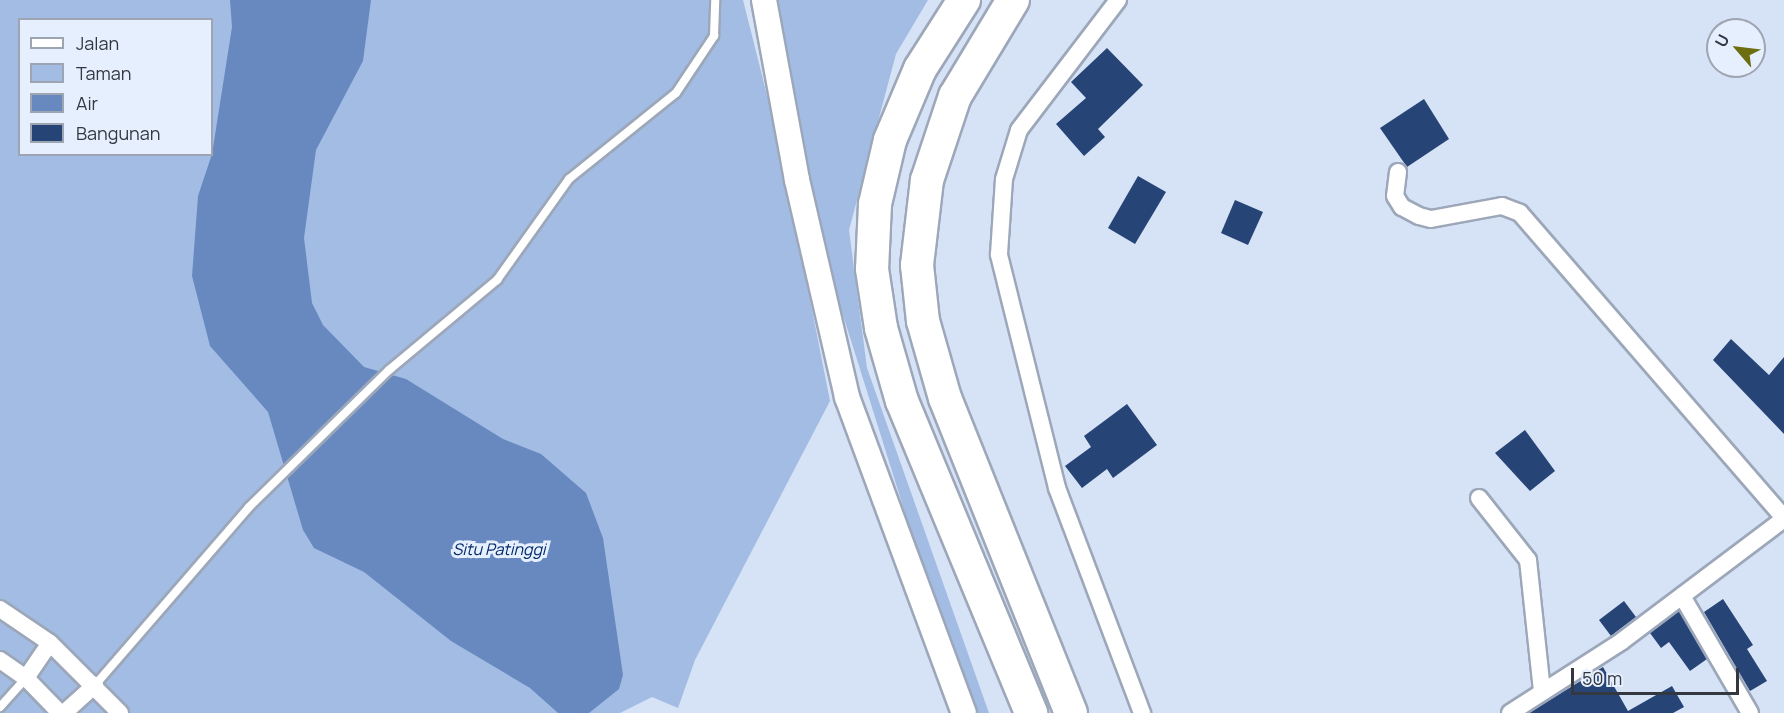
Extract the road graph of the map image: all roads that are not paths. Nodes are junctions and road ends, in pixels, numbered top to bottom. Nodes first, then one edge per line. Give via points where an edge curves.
1 (715, 0) edge
2 (764, 0) edge
3 (964, 0) edge
4 (1012, 0) edge
5 (1118, 0) edge
6 (1398, 172) dead end
7 (1479, 498) dead end
8 (1784, 518) edge
9 (1682, 596) junction
10 (0, 609) edge
11 (50, 643) junction
12 (0, 660) edge
13 (26, 678) junction
14 (95, 685) junction
15 (1542, 692) junction
16 (0, 707) edge
17 (60, 713) edge
18 (64, 713) edge
19 (120, 713) edge
20 (964, 713) edge
21 (1030, 713) edge
22 (1071, 713) edge
23 (1142, 713) edge
24 (1510, 713) edge
25 (1750, 713) edge

1 - 14 lane via 714,36 676,93 568,179 497,280 389,370 249,507
2 - 20 main road via 797,180 847,397
3 - 21 highway via 920,69 890,140 875,204 872,269 881,328 902,401
4 - 22 highway via 955,96 927,180 918,265 923,321 945,398
5 - 23 street via 1019,130 1004,179 999,255 1057,488
6 - 8 street via 1395,195 1419,216 1431,219 1502,206 1520,213
7 - 15 street via 1528,560
8 - 9 street
9 - 15 street
9 - 25 street
10 - 11 street
11 - 13 street
11 - 14 street
12 - 13 street
13 - 16 lane
13 - 17 street
14 - 18 street
14 - 19 street
15 - 24 street

